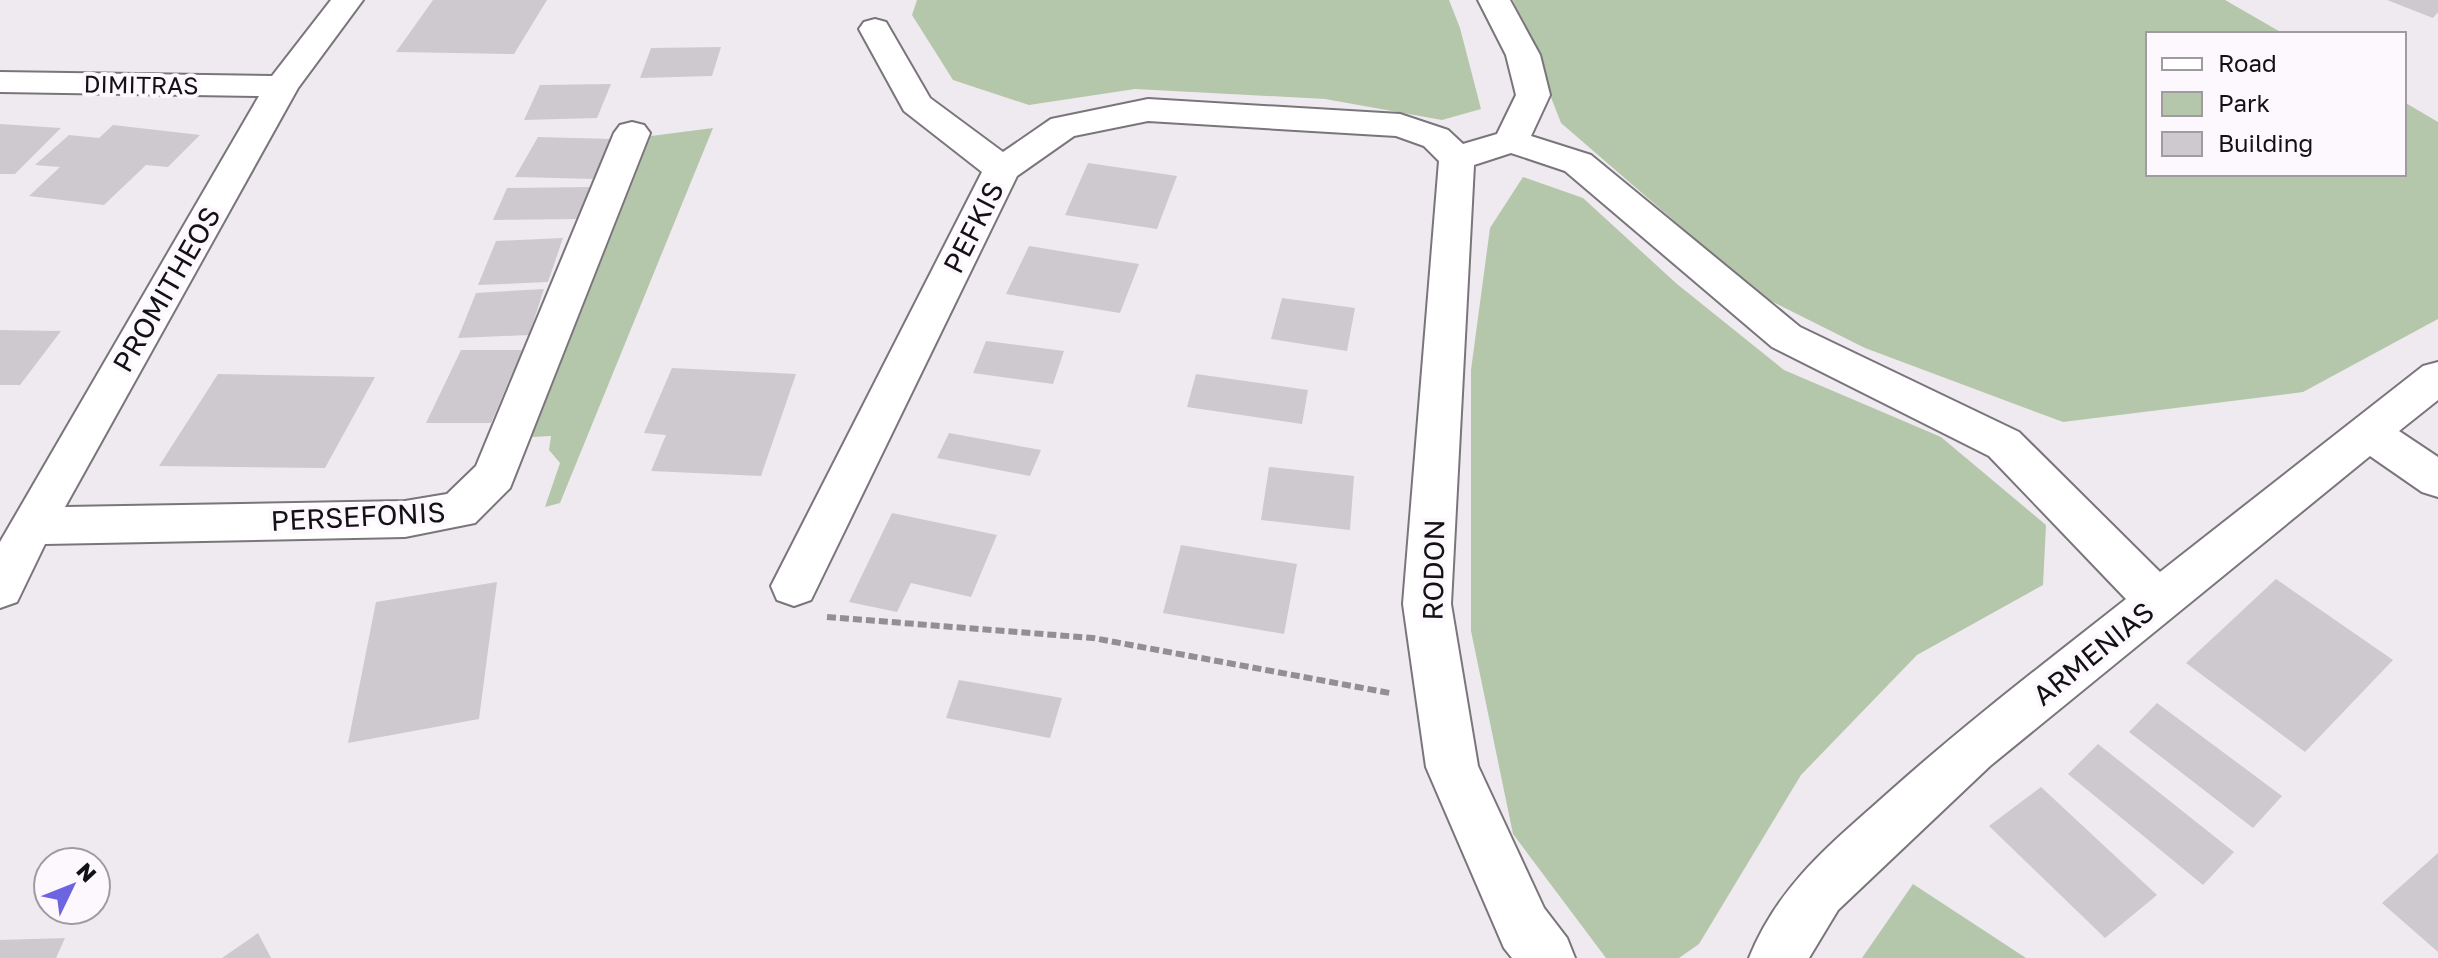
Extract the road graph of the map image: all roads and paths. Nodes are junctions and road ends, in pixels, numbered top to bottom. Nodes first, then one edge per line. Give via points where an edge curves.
1 (347, 0) edge
2 (1494, 0) edge
3 (875, 29) dead end
4 (0, 82) edge
5 (282, 86) junction
6 (632, 133) dead end
7 (1511, 141) junction
8 (1457, 158) junction
9 (1002, 169) junction
10 (2438, 377) edge
11 (2369, 433) junction
12 (2438, 480) edge
13 (31, 526) junction
14 (794, 586) joint
15 (0, 588) edge
16 (2158, 601) junction
17 (1442, 702) junction
18 (1547, 958) edge
19 (1777, 958) edge

1 - 5 street, PROMITHEOS
2 - 7 street via 1523,55 1533,95
3 - 9 street via 916,104
4 - 5 street, DIMITRAS
5 - 13 street, PROMITHEOS
6 - 13 street, PERSEFONIS via 494,476 459,510 405,519
7 - 8 street
7 - 16 street via 1578,163 1786,337 2004,444
8 - 9 street, PEFKIS via 1436,138 1400,125 1148,110 1063,127
8 - 17 street, RODON via 1427,604
9 - 14 street, PEFKIS
10 - 11 street, ARMENIAS
11 - 12 street
11 - 16 street, ARMENIAS
13 - 15 street, PROMITHEOS
14 - 17 path via 830,620 1093,638
16 - 19 street, ARMENIAS via 1972,750 1819,891
17 - 18 street, RODON via 1452,767 1524,928

